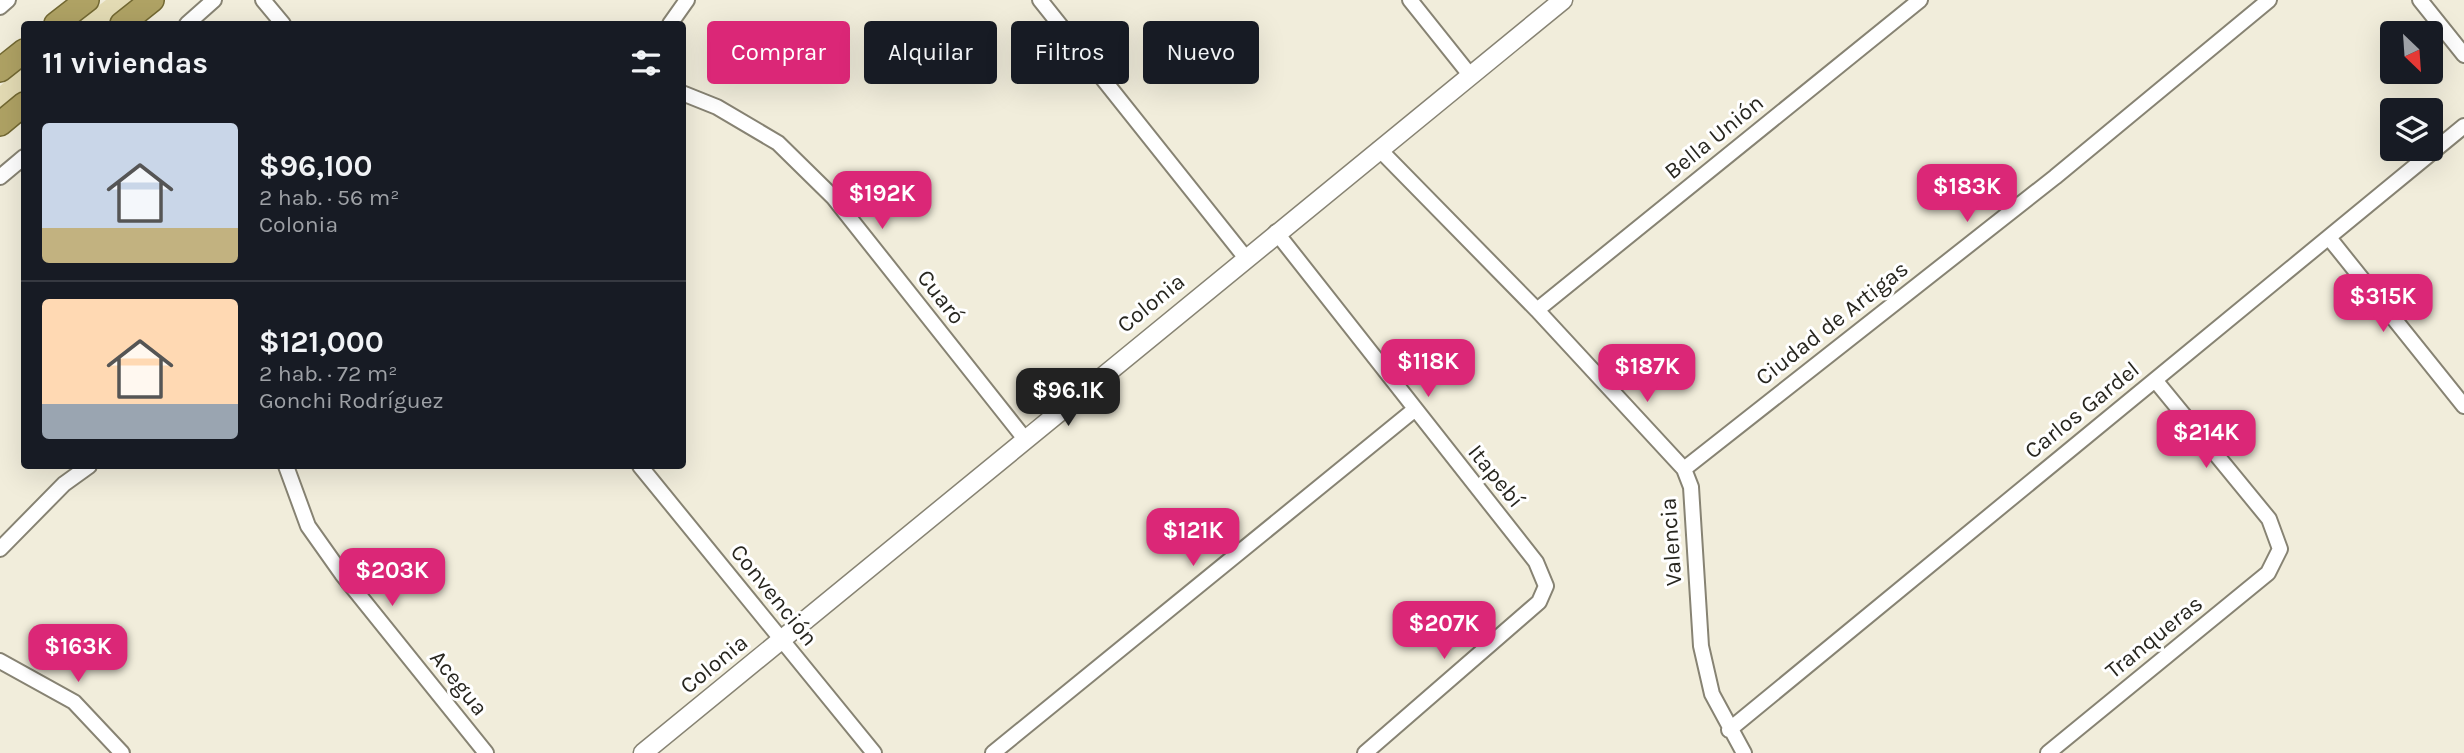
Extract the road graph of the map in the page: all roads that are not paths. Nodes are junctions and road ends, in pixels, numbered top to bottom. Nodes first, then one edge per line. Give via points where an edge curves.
1 (8, 0) edge
2 (87, 0) edge
3 (152, 0) edge
4 (214, 0) edge
5 (263, 0) edge
6 (687, 0) edge
7 (1040, 0) edge
8 (1410, 0) edge
9 (1563, 0) edge
10 (1920, 0) edge
11 (2269, 0) edge
12 (2420, 0) edge
13 (0, 7) edge
14 (61, 21) edge
15 (126, 21) edge
16 (190, 21) edge
17 (280, 21) edge
18 (672, 21) edge
19 (21, 54) edge
20 (2464, 55) edge
21 (0, 71) edge
22 (1470, 75) junction
23 (686, 95) edge
24 (21, 106) edge
25 (0, 124) edge
26 (2464, 126) edge
27 (1379, 149) junction
28 (21, 160) edge
29 (0, 177) edge
30 (1276, 232) junction
31 (2330, 239) junction
32 (1245, 257) junction
33 (1537, 310) junction
34 (2155, 380) junction
35 (2464, 406) edge
36 (1414, 410) junction
37 (1025, 439) junction
38 (85, 469) edge
39 (287, 469) edge
40 (642, 469) edge
41 (1684, 469) junction
42 (0, 549) edge
43 (782, 641) junction
44 (0, 661) edge
45 (1729, 730) junction
46 (122, 753) edge
47 (486, 753) edge
48 (643, 753) edge
49 (874, 753) edge
50 (993, 753) edge
51 (1365, 753) edge
52 (1744, 753) edge
53 (2048, 753) edge

1 - 13 street
2 - 14 highway
3 - 15 highway
4 - 16 street
5 - 17 street
6 - 18 street
7 - 32 street
8 - 22 street
9 - 22 street, Colonia
10 - 33 street, Bella Unión
11 - 41 street, Ciudad de Artigas via 2054,177
12 - 20 street
19 - 21 highway
22 - 27 street, Colonia
23 - 37 street, Cuaró via 778,143 833,197
24 - 25 highway
26 - 31 street, Carlos Gardel
27 - 30 street, Colonia
27 - 33 street, Valencia
28 - 29 street
30 - 32 street, Colonia
30 - 36 street, Itapebí
31 - 34 street, Carlos Gardel
31 - 35 street
32 - 37 street, Colonia
33 - 41 street, Valencia
34 - 45 street, Carlos Gardel
34 - 53 street, Tranqueras via 2269,519 2280,549 2267,573
36 - 50 street
36 - 51 street, Itapebí via 1536,562 1546,586 1539,602
37 - 43 street, Colonia
38 - 42 street
39 - 47 street, Acegua via 308,526
40 - 43 street, Convención
41 - 45 street, Valencia via 1691,487 1700,646 1712,694
43 - 48 street, Colonia
43 - 49 street, Convención
44 - 46 street via 74,702
45 - 52 street, Valencia

